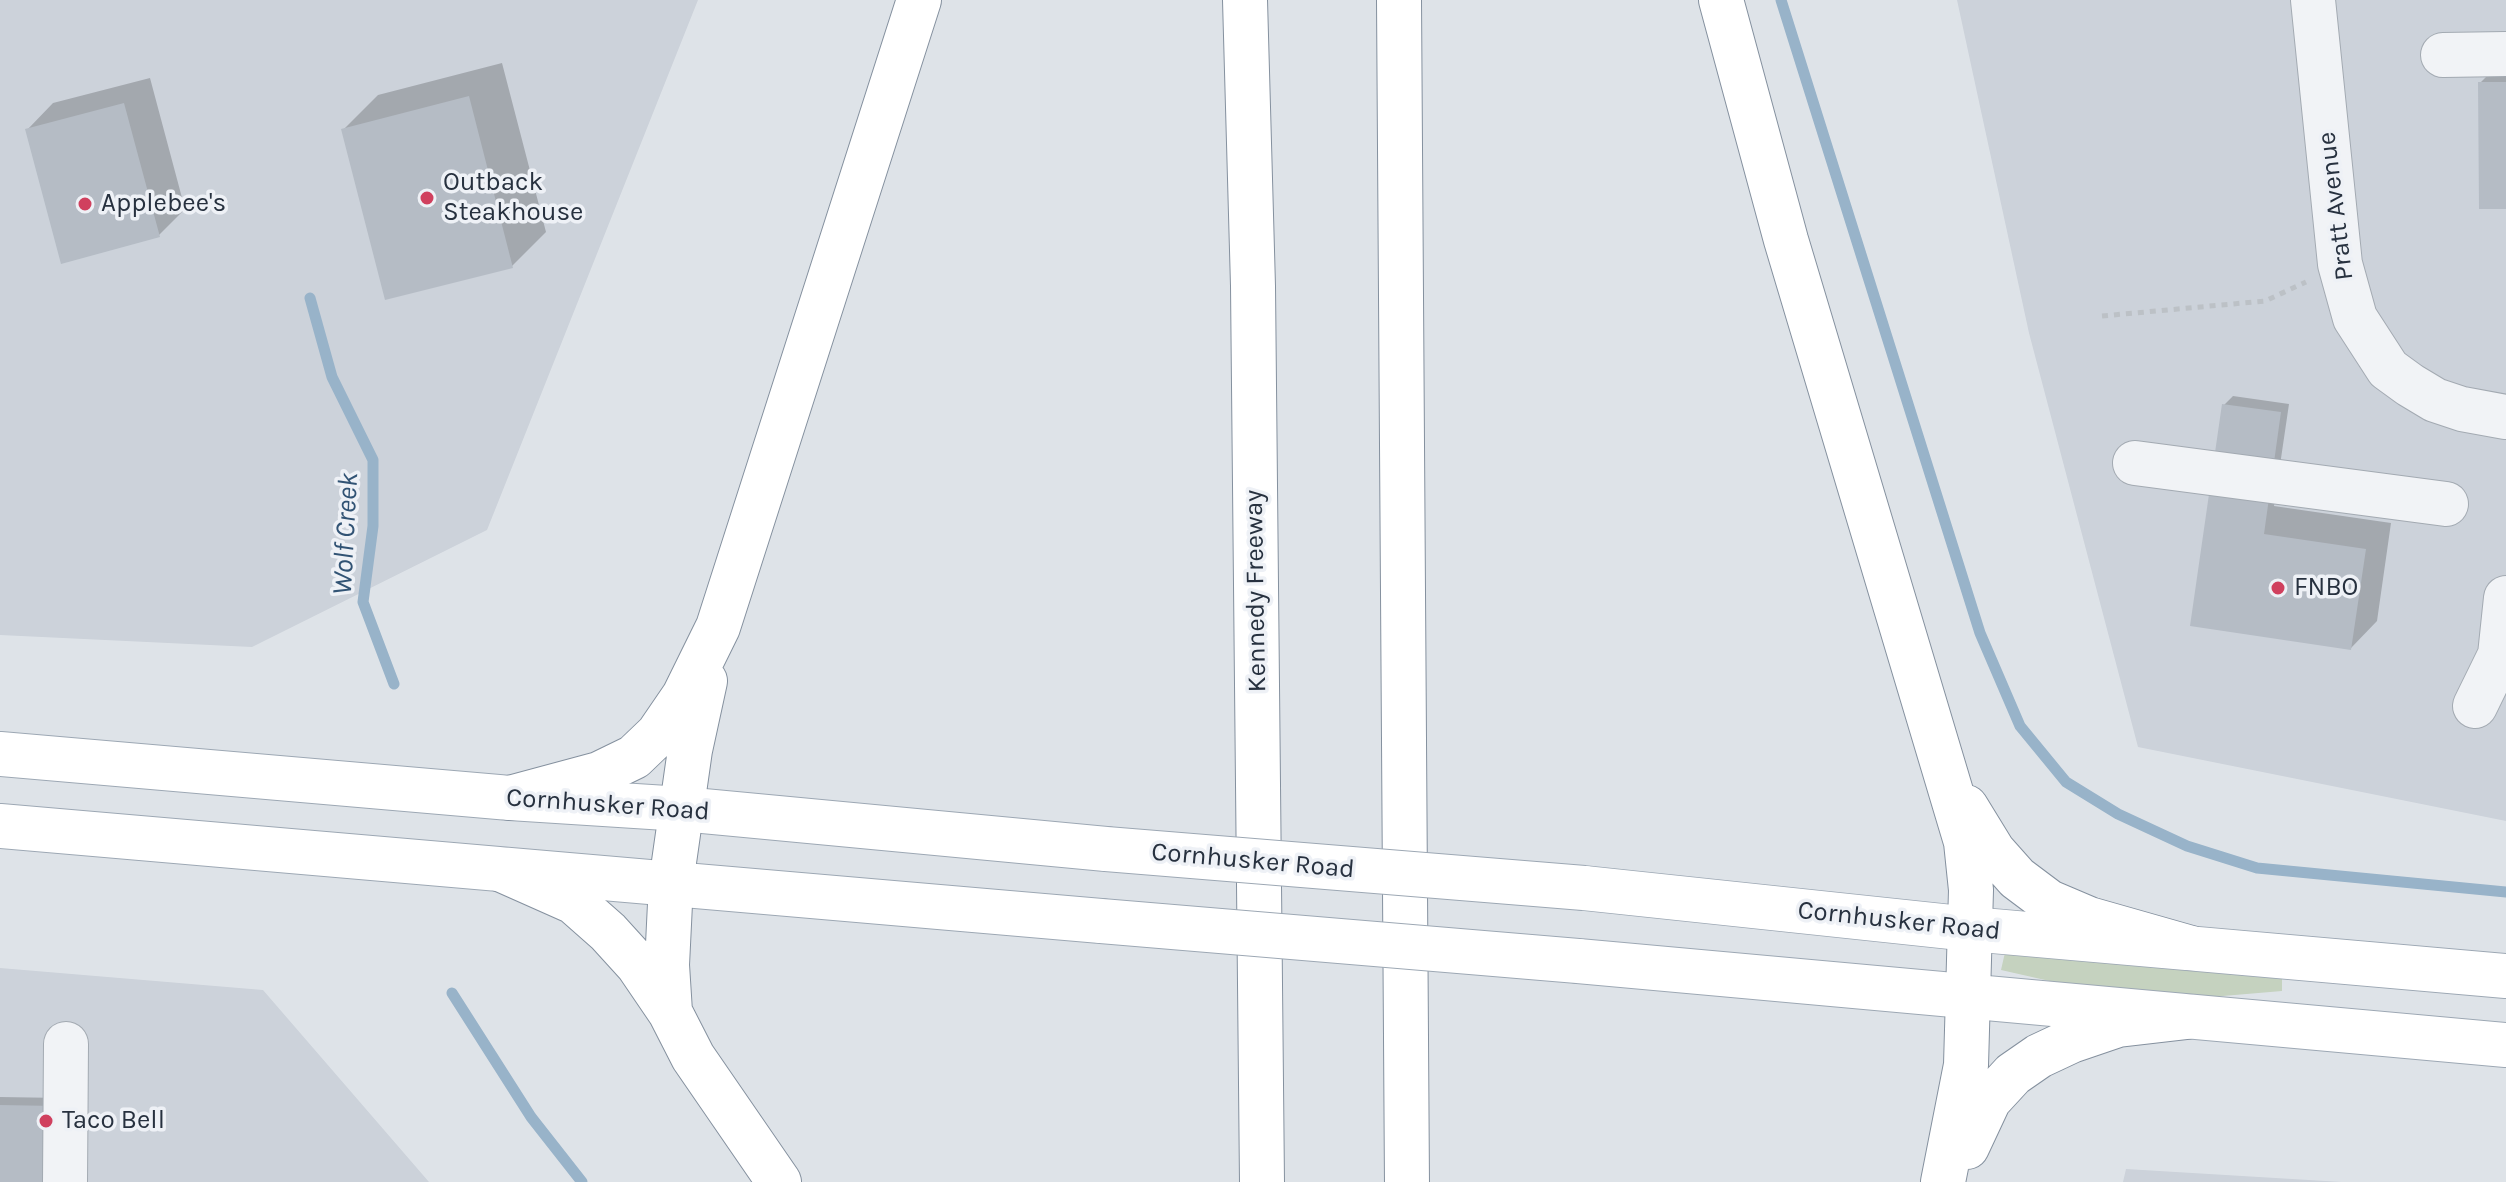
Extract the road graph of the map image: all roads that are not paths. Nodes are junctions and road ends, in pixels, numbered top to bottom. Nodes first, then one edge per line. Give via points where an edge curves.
1 (919, 0) edge
2 (1245, 0) edge
3 (1399, 0) edge
4 (1721, 0) edge
5 (2313, 0) edge
6 (2506, 54) edge
7 (2443, 55) dead end
8 (2506, 417) edge
9 (2135, 463) dead end
10 (2446, 504) dead end
11 (2506, 598) edge
12 (718, 627) junction
13 (2475, 706) dead end
14 (1940, 750) junction
15 (0, 754) edge
16 (510, 798) junction
17 (682, 809) junction
18 (0, 826) edge
19 (502, 870) junction
20 (671, 883) junction
21 (1970, 929) junction
22 (2191, 948) junction
23 (2506, 976) edge
24 (1969, 998) junction
25 (670, 1012) junction
26 (2187, 1017) junction
27 (66, 1044) dead end
28 (2506, 1045) edge
29 (65, 1182) edge
30 (779, 1182) edge
31 (1262, 1182) edge
32 (1407, 1182) edge
33 (1943, 1182) edge
34 (1952, 1182) edge

1 - 12 main road
2 - 31 main road, Kennedy Freeway
3 - 32 main road
4 - 14 main road via 1786,240
5 - 8 street, Pratt Avenue via 2340,264 2355,318 2388,369 2410,385 2462,409
6 - 7 street
9 - 10 street
11 - 13 street via 2500,655
12 - 16 main road via 684,696 634,757 599,774
12 - 17 main road
14 - 21 main road via 1966,842
14 - 22 main road via 1970,814 2017,878 2049,902 2089,919
15 - 16 main road, Cornhusker Road
16 - 17 main road, Cornhusker Road
17 - 20 main road
17 - 21 main road, Cornhusker Road, bridge via 1584,888
18 - 19 main road
19 - 20 main road
19 - 25 main road via 574,902 638,965
20 - 24 main road, bridge
20 - 25 main road
21 - 22 main road, Cornhusker Road
21 - 24 main road
22 - 23 main road, Cornhusker Road
24 - 26 main road
24 - 33 main road via 1966,1065
25 - 30 main road via 693,1057
26 - 28 main road
26 - 34 main road via 2118,1025 2027,1064 1989,1100
27 - 29 street

